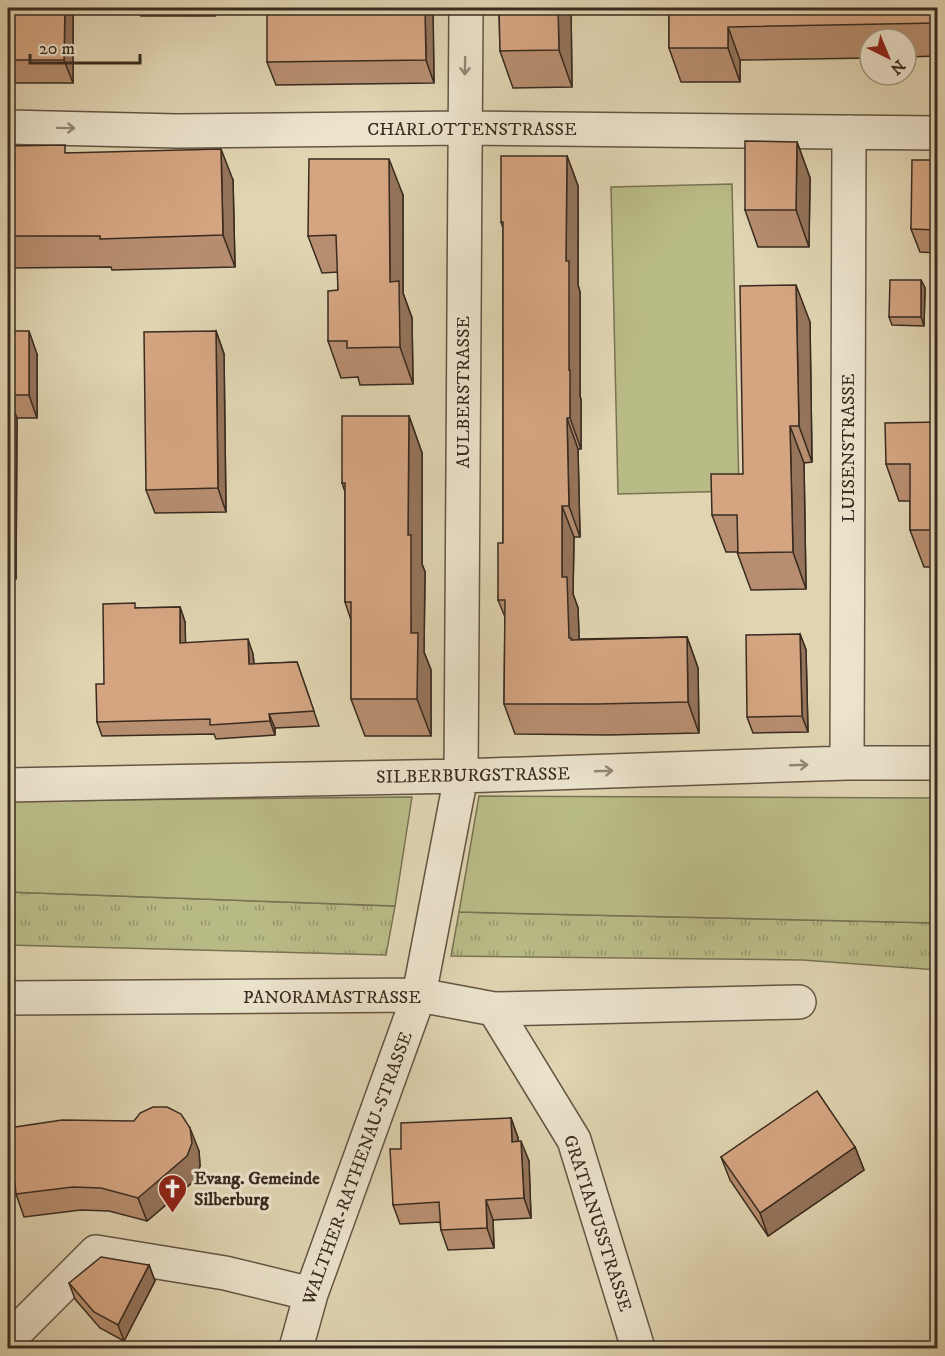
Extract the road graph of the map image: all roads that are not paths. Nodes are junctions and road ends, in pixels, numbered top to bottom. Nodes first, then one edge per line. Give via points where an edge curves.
1 (466, 8) edge
2 (8, 127) edge
3 (464, 128) junction
4 (849, 132) junction
5 (938, 133) edge
6 (847, 763) junction
7 (938, 763) edge
8 (461, 776) junction
9 (8, 785) edge
10 (419, 995) junction
11 (8, 998) edge
12 (799, 1002) dead end
13 (494, 1010) junction
14 (311, 1294) junction
15 (8, 1340) edge
16 (296, 1348) edge
17 (638, 1348) edge

1 -> 3 street, AULBERSTRASSE
2 -> 3 street, CHARLOTTENSTRASSE
3 - 4 street, CHARLOTTENSTRASSE
3 - 8 street, AULBERSTRASSE
4 - 5 street, CHARLOTTENSTRASSE
4 - 6 street, LUISENSTRASSE
6 - 7 street, SILBERBURGSTRASSE
8 -> 6 street, SILBERBURGSTRASSE
8 - 9 street, SILBERBURGSTRASSE
8 - 10 street, WALTHER-RATHENAU-STRASSE
10 - 11 street, PANORAMASTRASSE
10 - 13 street, PANORAMASTRASSE
10 - 14 street, WALTHER-RATHENAU-STRASSE
12 - 13 street, PANORAMASTRASSE
13 - 17 street, GRATIANUSSTRASSE via 574,1140
14 - 15 street via 225,1273 96,1252
14 - 16 street, WALTHER-RATHENAU-STRASSE

